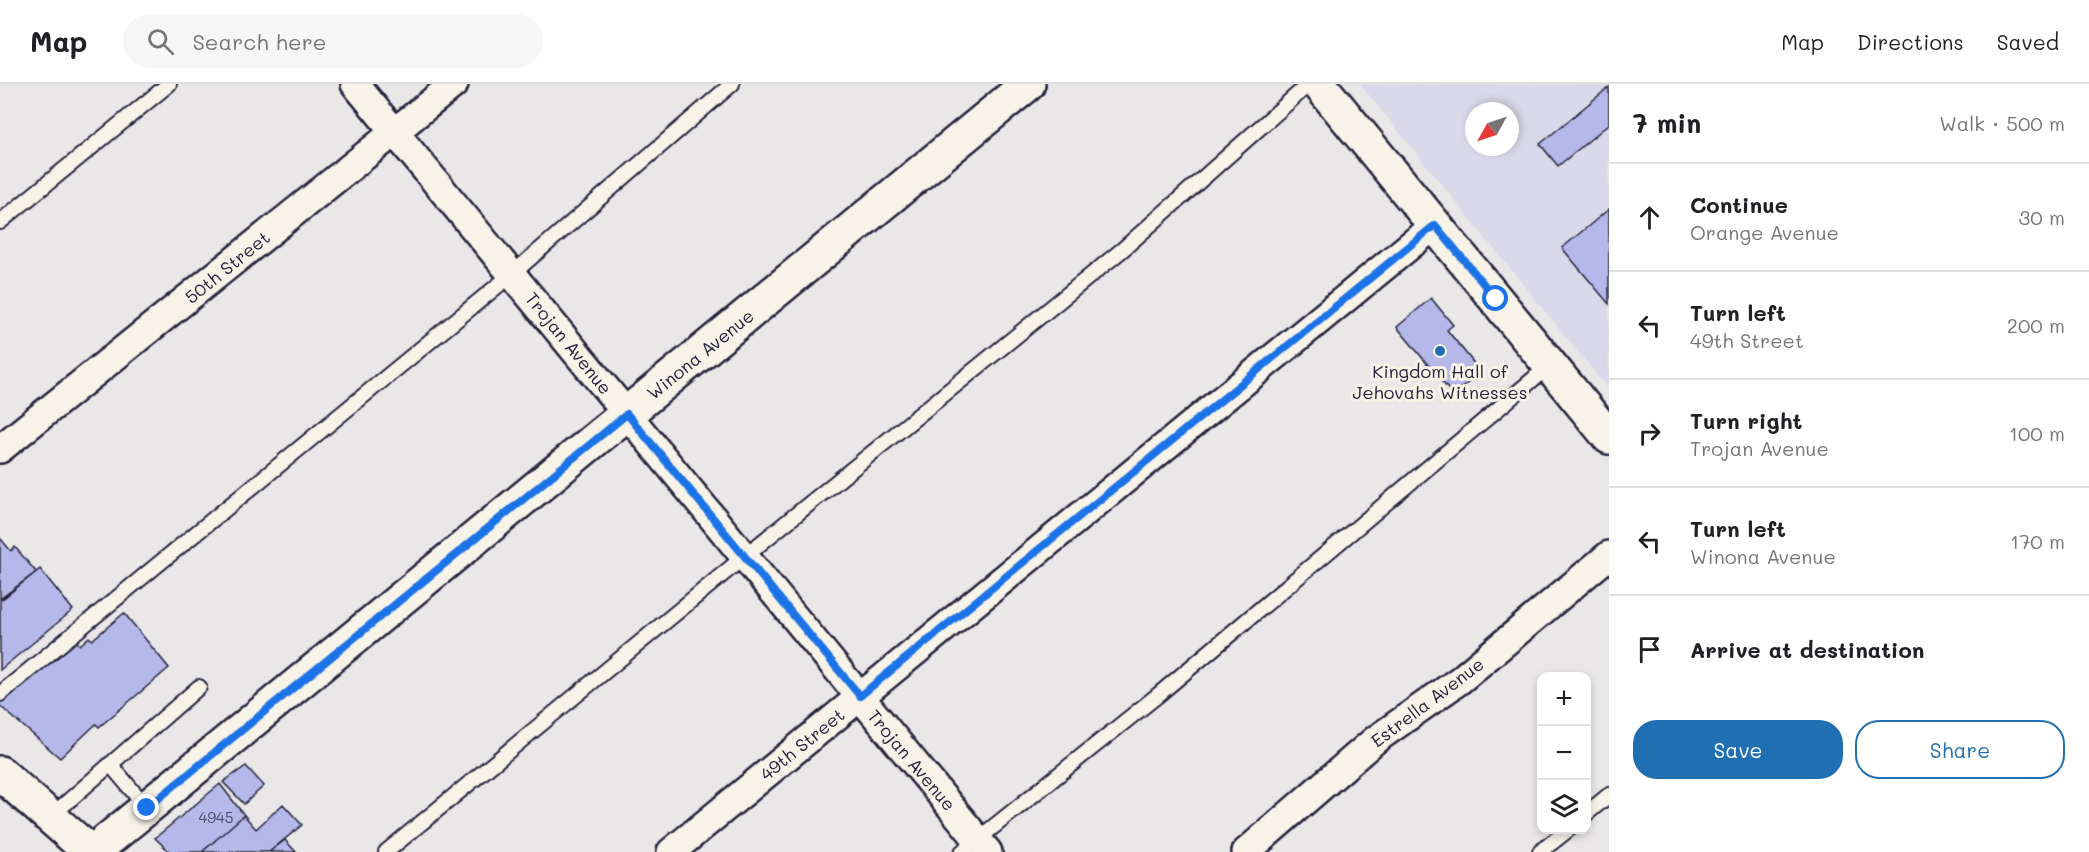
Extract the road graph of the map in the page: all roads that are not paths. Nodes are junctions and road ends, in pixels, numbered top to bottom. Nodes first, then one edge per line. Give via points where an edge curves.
1 (169, 84) edge
2 (355, 84) edge
3 (454, 84) edge
4 (732, 84) edge
5 (1028, 84) edge
6 (1310, 84) edge
7 (1319, 84) edge
8 (395, 132) junction
9 (0, 222) edge
10 (1435, 225) junction
11 (512, 274) junction
12 (1550, 365) junction
13 (627, 414) junction
14 (1609, 437) edge
15 (0, 449) edge
16 (1609, 555) edge
17 (744, 556) junction
18 (199, 687) dead end
19 (0, 694) edge
20 (860, 696) junction
21 (110, 764) junction
22 (0, 773) edge
23 (1609, 795) edge
24 (147, 808) junction
25 (1591, 811) edge
26 (50, 817) junction
27 (1563, 834) edge
28 (976, 848) edge
29 (92, 852) edge
30 (386, 852) edge
31 (671, 852) edge
32 (1246, 852) edge
33 (1540, 852) edge

1 - 9 lane
2 - 8 street, Trojan Avenue
3 - 8 street, 50th Street
4 - 11 lane
5 - 13 street, Winona Avenue
6 - 17 lane via 1122,250
7 - 10 street
8 - 11 street, Trojan Avenue
8 - 15 street, 50th Street
10 - 12 street
10 - 20 street, 49th Street
11 - 13 street, Trojan Avenue
11 - 19 lane
12 - 14 street
12 - 28 lane
13 - 17 street, Trojan Avenue
13 - 24 street, Winona Avenue
16 - 32 street, Estrella Avenue via 1460,680 1375,740
17 - 20 street, Trojan Avenue
17 - 30 lane
18 - 21 lane
20 - 28 street, Trojan Avenue
20 - 31 street, 49th Street
21 - 24 lane
21 - 26 lane
22 - 26 street
23 - 25 lane
24 - 29 street, Winona Avenue
26 - 29 street
27 - 33 lane

